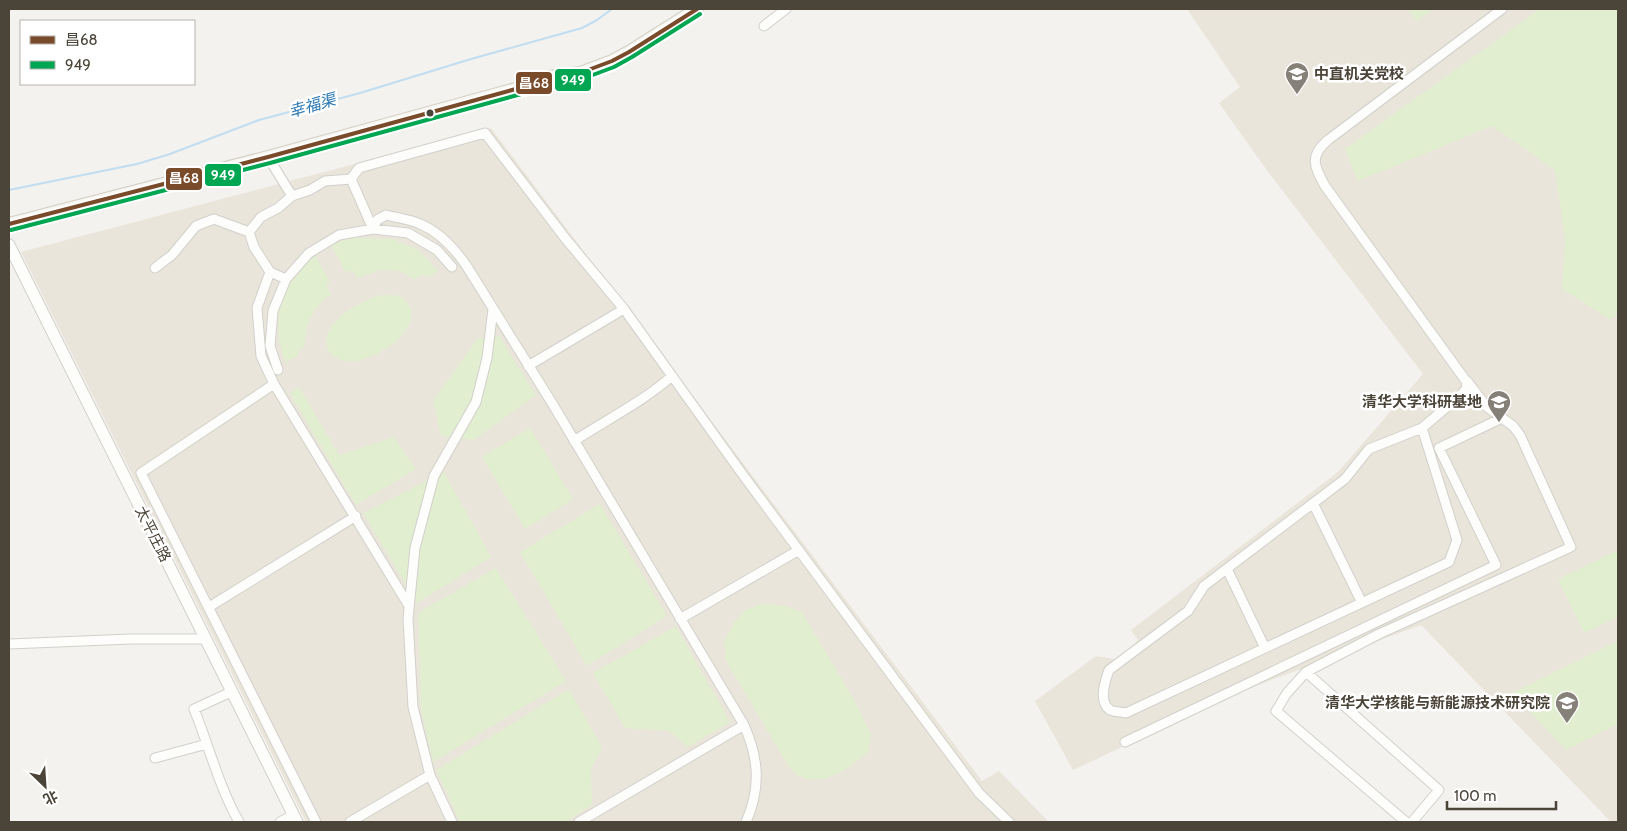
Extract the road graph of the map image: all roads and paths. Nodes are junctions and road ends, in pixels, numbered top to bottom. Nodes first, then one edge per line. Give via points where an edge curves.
1 (697, 9) edge
2 (786, 9) edge
3 (1502, 9) edge
4 (764, 26) dead end
5 (268, 156) junction
6 (351, 179) junction
7 (292, 196) junction
8 (9, 224) edge
9 (373, 229) junction
10 (249, 232) junction
11 (9, 245) edge
12 (452, 267) dead end
13 (155, 268) dead end
14 (270, 272) junction
15 (286, 279) junction
16 (492, 309) junction
17 (624, 309) junction
18 (528, 366) junction
19 (278, 370) dead end
20 (672, 376) junction
21 (1466, 381) junction
22 (274, 384) junction
23 (1502, 418) junction
24 (1422, 428) junction
25 (574, 441) junction
26 (1313, 503) junction
27 (356, 516) junction
28 (799, 550) junction
29 (1227, 569) junction
30 (1362, 603) junction
31 (409, 606) junction
32 (209, 607) junction
33 (680, 619) junction
34 (206, 639) junction
35 (9, 644) edge
36 (1265, 648) junction
37 (1306, 672) junction
38 (231, 692) junction
39 (744, 725) junction
40 (1125, 742) dead end
41 (207, 744) junction
42 (155, 758) dead end
43 (430, 775) junction
44 (295, 819) edge
45 (239, 822) edge
46 (280, 822) edge
47 (316, 822) edge
48 (350, 822) edge
49 (452, 822) edge
50 (579, 822) edge
51 (746, 822) edge
52 (1009, 822) edge
53 (1406, 822) edge
54 (1412, 822) edge

1 - 5 main road via 629,52 580,73 550,77 513,90
2 - 4 street
3 - 21 street via 1328,140 1316,153 1316,171 1325,186
5 - 7 street
5 - 8 main road
6 - 7 street via 325,181
6 - 9 street
6 - 17 street via 360,168 485,133
7 - 10 street via 261,217
9 - 12 street via 408,233 437,250
9 - 15 street via 331,240 309,253
9 - 16 street via 377,220 386,215 420,224 438,234 453,246
10 - 13 street via 214,220 196,226 172,255
10 - 14 street via 254,247
11 - 34 street, 太平庄路
14 - 15 street
14 - 22 street via 258,308 261,356
15 - 19 street via 272,311 270,346
16 - 18 street
16 - 31 street via 487,358 476,402 434,476 415,548
17 - 18 street
17 - 20 street
18 - 25 street
20 - 25 street via 659,388
20 - 28 street
21 - 23 street via 1487,407
21 - 24 street via 1467,387 1462,394
22 - 27 street
22 - 32 street via 141,473
23 - 37 street via 1520,435 1571,548 1379,634
23 - 40 street via 1439,448 1496,565
24 - 26 street via 1369,449 1345,479
24 - 30 street via 1457,540 1449,562
25 - 33 street
26 - 29 street
26 - 30 street
27 - 31 street
27 - 32 street
28 - 33 street
28 - 52 street via 979,793
29 - 36 street
29 - 36 street via 1204,586 1188,611 1108,670 1103,693 1105,704 1110,710 1126,713
30 - 36 street
31 - 43 street via 413,707
32 - 47 street
33 - 39 street
34 - 35 street
34 - 38 street, 太平庄路
37 - 53 street via 1276,711
37 - 54 street via 1439,790
38 - 41 street via 194,709
38 - 44 street, 太平庄路
39 - 50 street
39 - 51 street via 751,741 757,775 756,793
41 - 42 street
41 - 45 street
43 - 48 street
43 - 49 street
44 - 46 street

